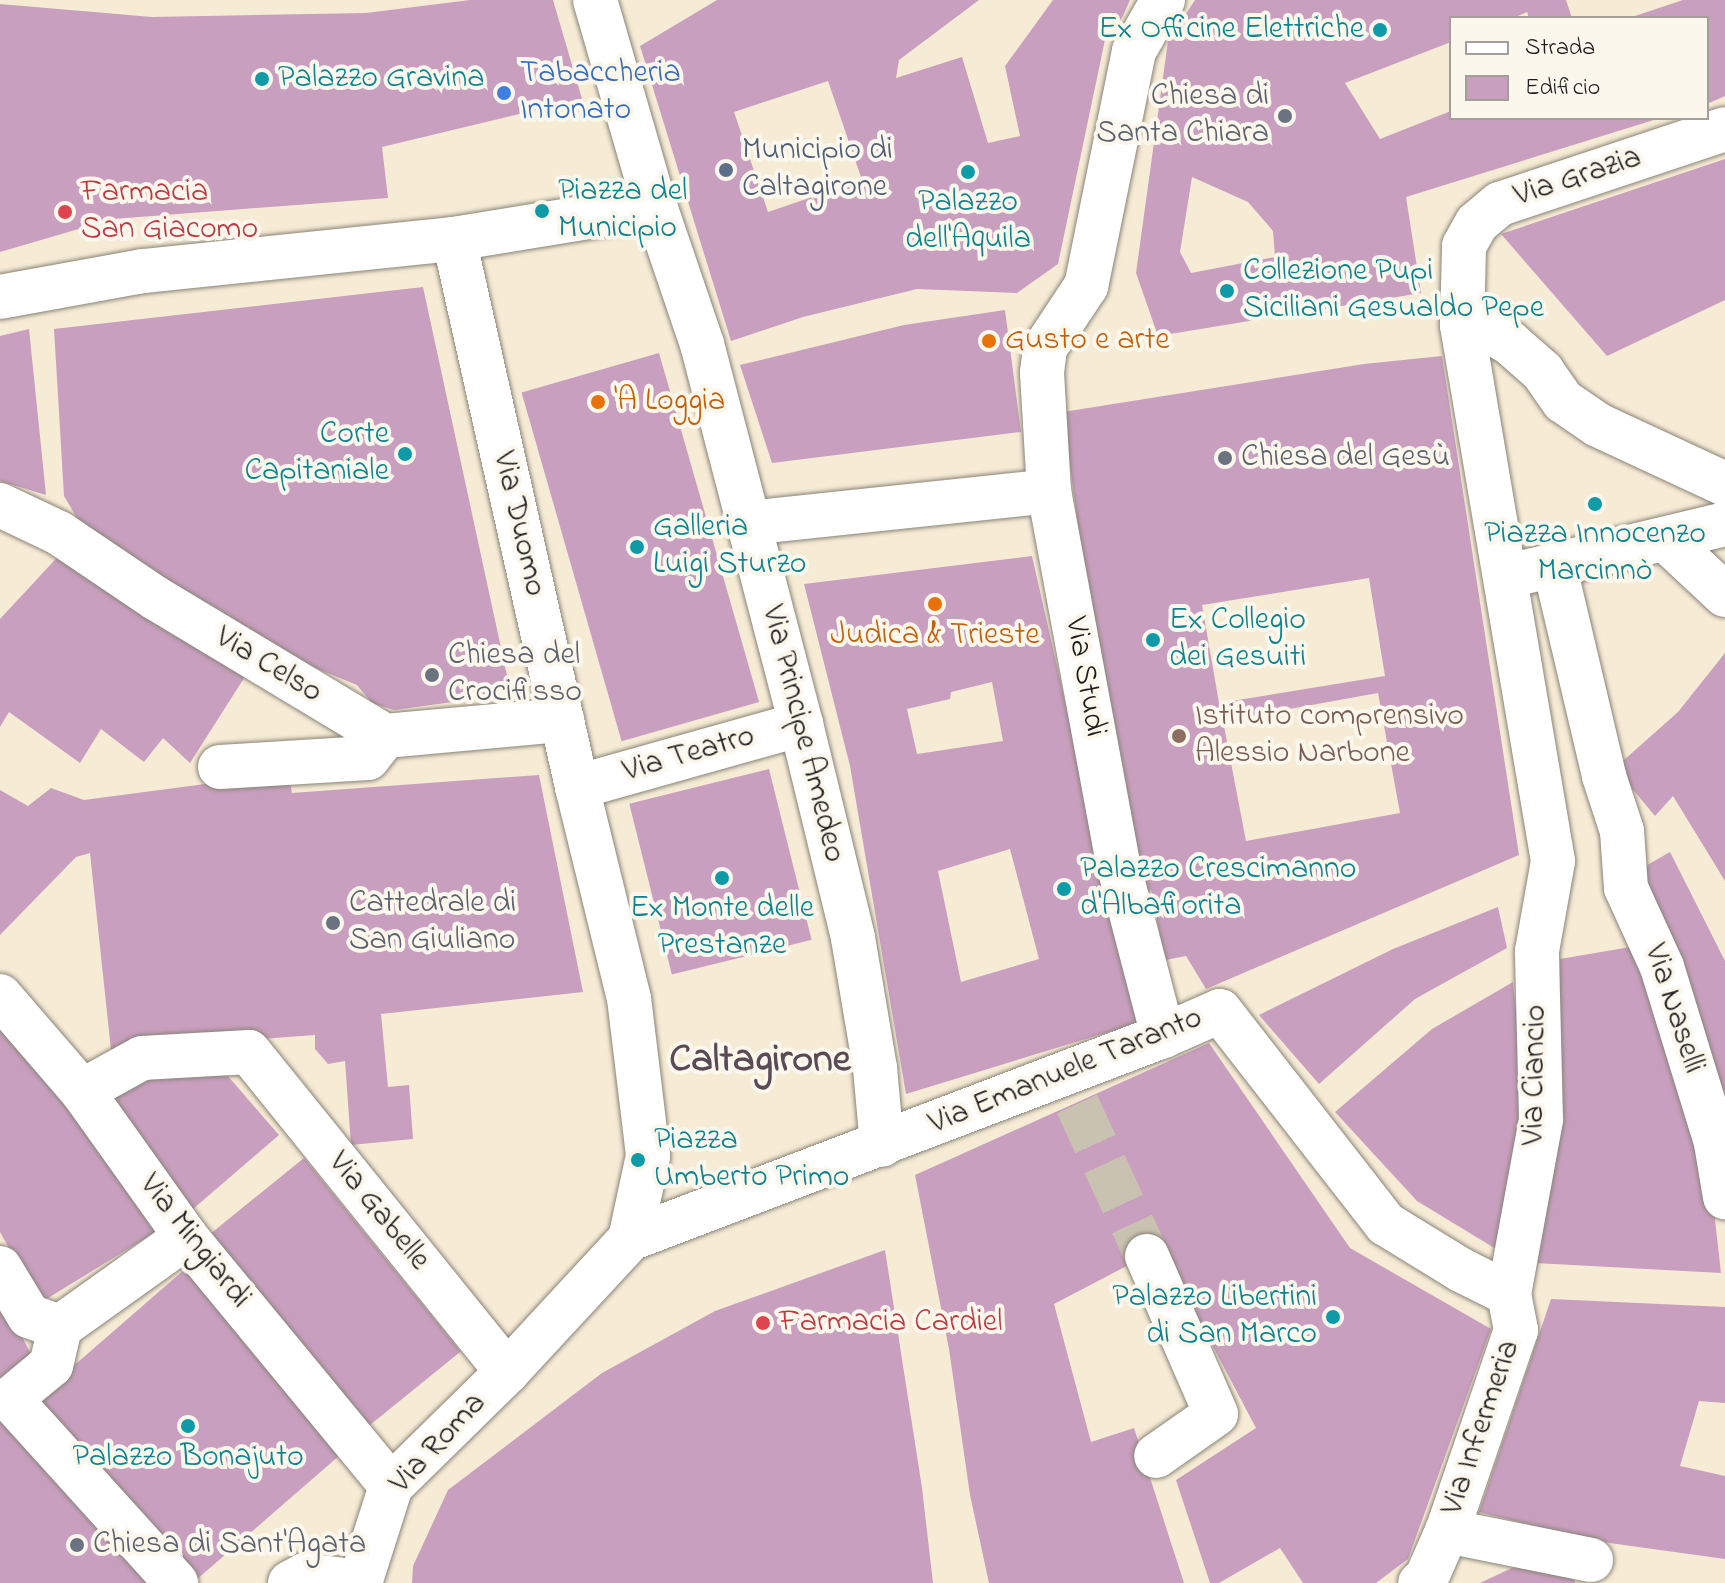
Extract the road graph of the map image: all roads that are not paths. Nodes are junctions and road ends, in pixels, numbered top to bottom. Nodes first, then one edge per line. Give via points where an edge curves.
1 (1163, 0) edge
2 (605, 5) edge
3 (1725, 129) edge
4 (655, 206) junction
5 (454, 239) junction
6 (0, 297) edge
7 (1462, 325) junction
8 (1725, 484) edge
9 (1049, 491) junction
10 (0, 505) edge
11 (747, 523) junction
12 (1725, 524) edge
13 (1665, 539) junction
14 (1554, 564) junction
15 (1505, 577) junction
16 (1725, 595) edge
17 (562, 720) junction
18 (801, 724) junction
19 (385, 736) junction
20 (220, 767) dead end
21 (577, 787) junction
22 (0, 996) edge
23 (1220, 1011) joint
24 (1163, 1036) junction
25 (82, 1091) junction
26 (896, 1139) junction
27 (1725, 1197) edge
28 (186, 1237) junction
29 (630, 1239) junction
30 (1147, 1256) tunnel mouth
31 (0, 1268) edge
32 (1509, 1294) junction
33 (60, 1327) junction
34 (507, 1372) junction
35 (1156, 1456) dead end
36 (391, 1486) junction
37 (1447, 1531) junction
38 (1591, 1560) dead end
39 (360, 1582) edge
40 (176, 1583) edge
41 (290, 1583) edge
42 (1420, 1583) edge

1 - 9 street, Via Studi via 1134,51 1086,286 1045,348
2 - 4 street, Via Principe Amedeo via 614,67
3 - 7 street, Via Grazia via 1500,204 1477,223 1464,246
4 - 5 street
4 - 11 street, Via Principe Amedeo via 702,344
5 - 6 street via 143,271
5 - 17 street, Via Duomo
7 - 8 street via 1485,329 1510,343 1542,371 1563,401 1598,425
7 - 15 street, Via Grazia
9 - 11 street
9 - 24 street, Via Studi via 1119,867
10 - 19 street, Via Celso via 59,533 157,599
11 - 18 street, Via Principe Amedeo
12 - 13 street
13 - 14 street
13 - 16 street
14 - 15 street
14 - 27 street, Via Naselli via 1622,831 1626,888 1662,967 1716,1143
15 - 32 street, Via Ciancio via 1553,861 1537,951 1541,1119
17 - 19 street
17 - 21 street, Via Duomo
18 - 21 street, Via Teatro
18 - 26 street, Via Principe Amedeo via 853,938 875,1068
19 - 20 street via 368,758
21 - 29 street, Via Duomo via 627,985 648,1156
22 - 25 street, Via Mingiardi
23 - 24 street, Via Emanuele Taranto
23 - 32 street, Via Infermeria via 1386,1224
24 - 26 street, Via Emanuele Taranto via 1071,1089
25 - 28 street, Via Mingiardi
25 - 34 street, Via Gabelle via 142,1058 249,1052
26 - 29 street, Via Emanuele Taranto
28 - 33 street
28 - 36 street, Via Mingiardi
29 - 34 street, Via Roma
30 - 35 street via 1216,1414
31 - 33 street via 29,1316
32 - 37 street, Via Infermeria via 1516,1330
33 - 40 street via 51,1365 10,1399
34 - 36 street, Via Roma
36 - 39 street, Via Roma
37 - 38 street
37 - 42 street, Via Infermeria
39 - 41 street via 305,1575

